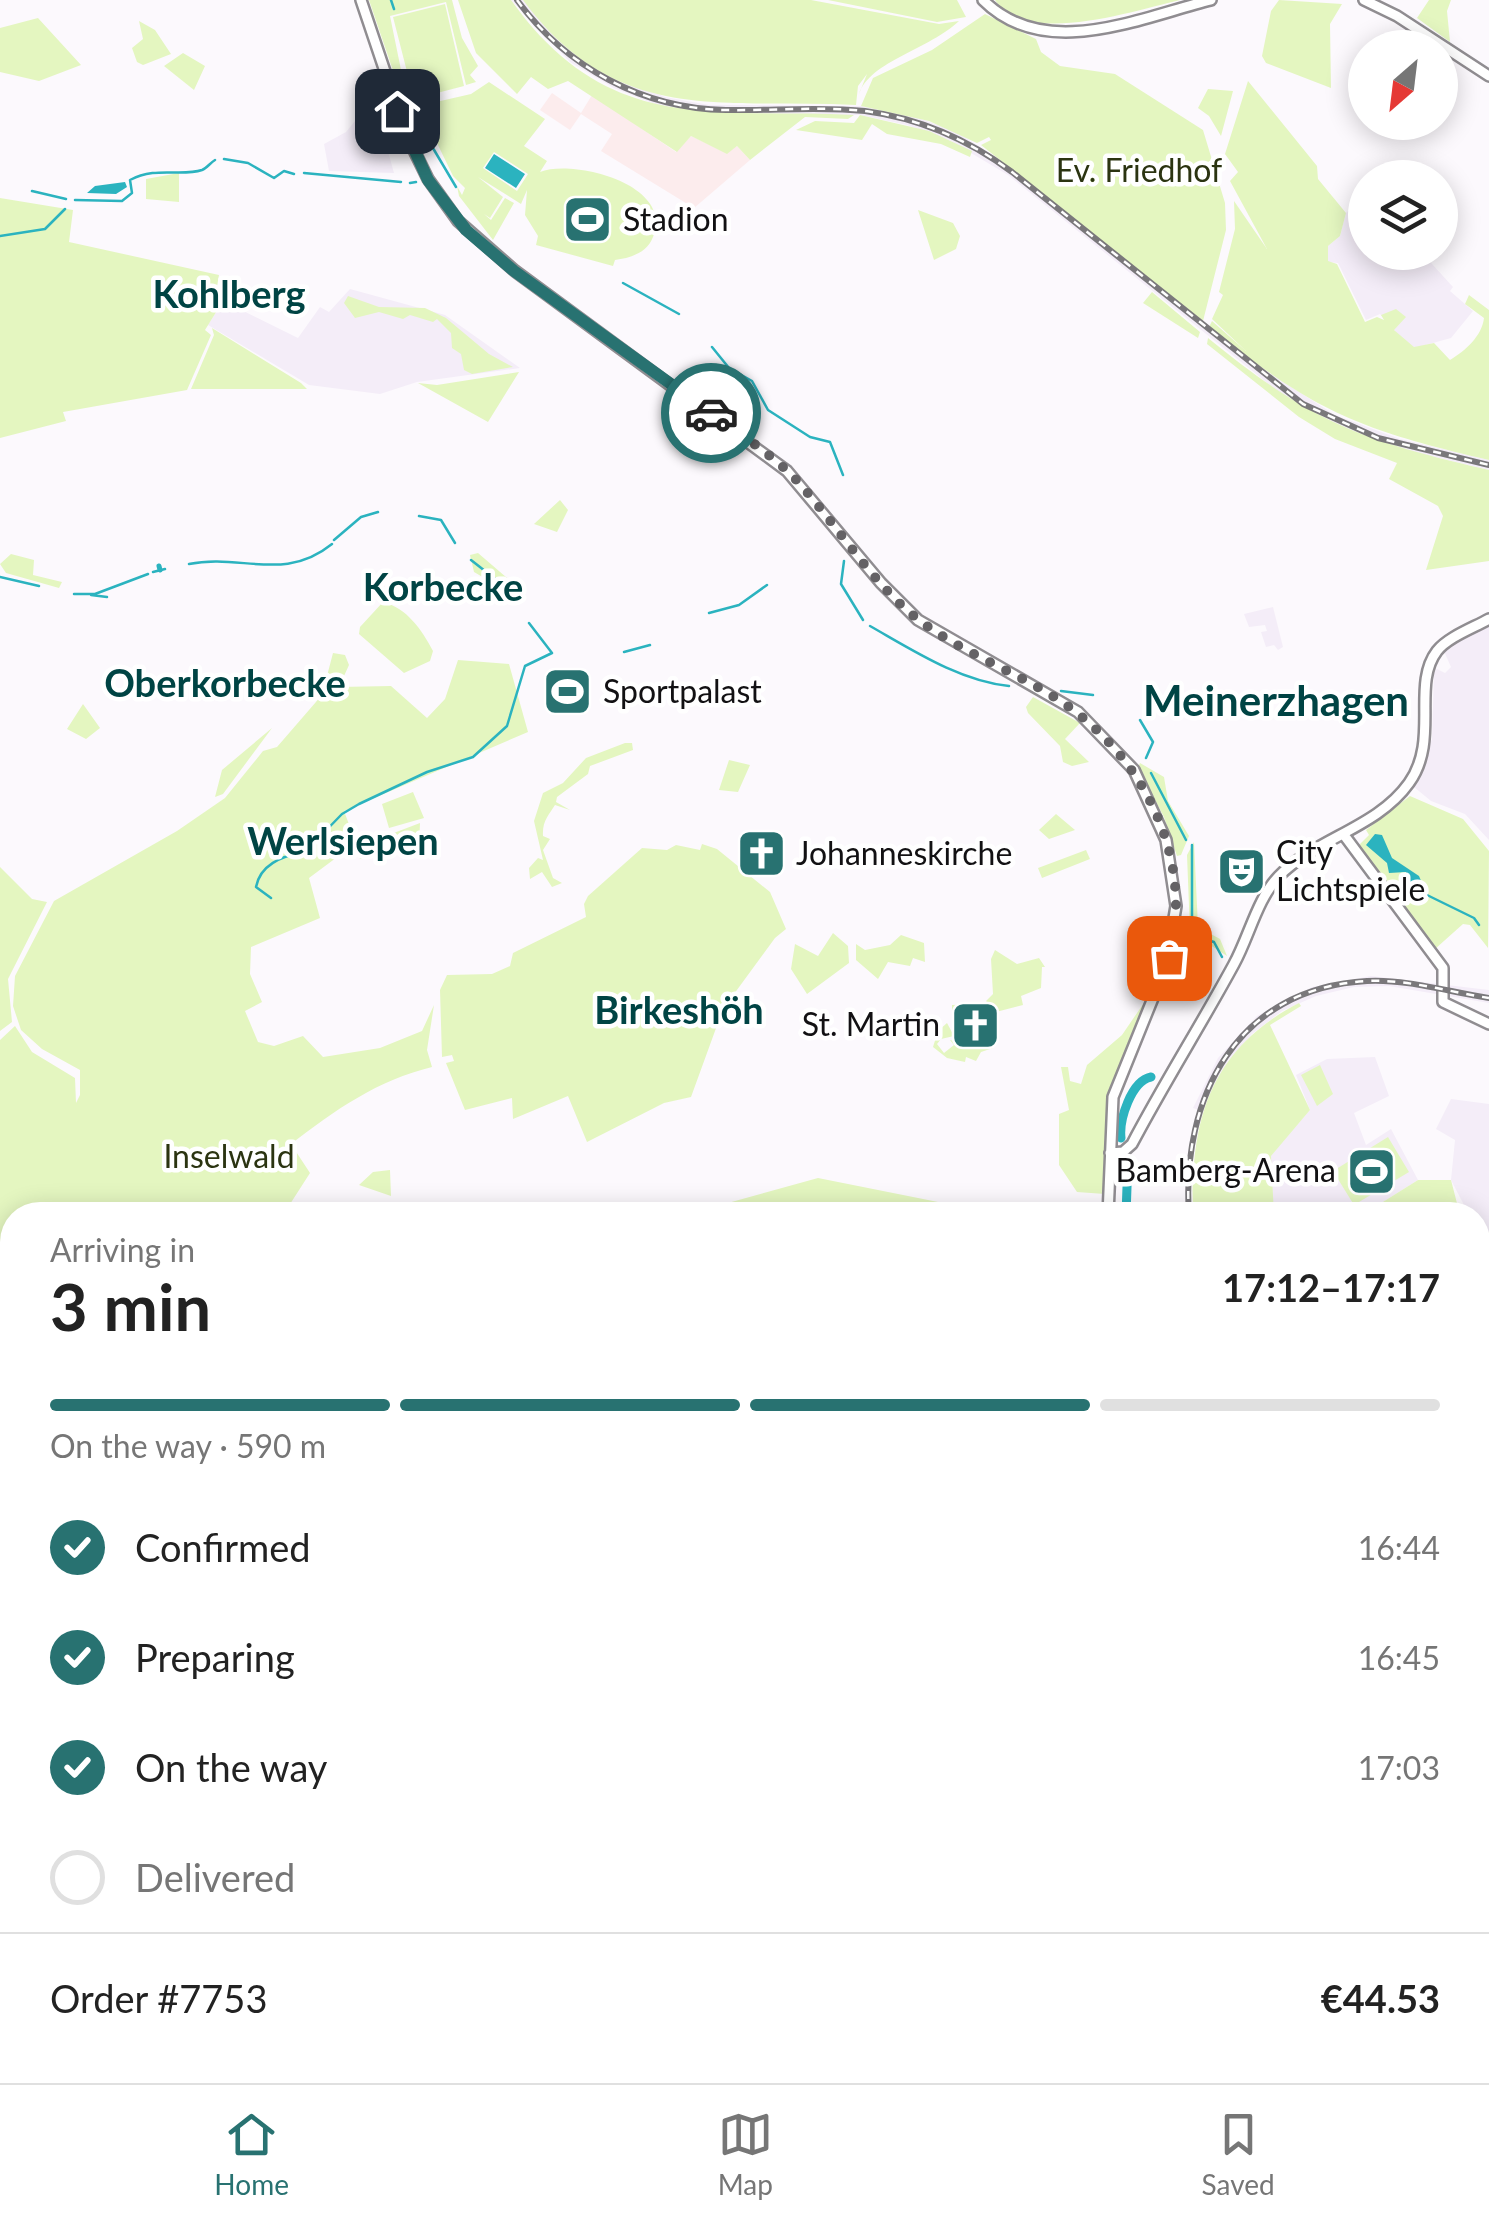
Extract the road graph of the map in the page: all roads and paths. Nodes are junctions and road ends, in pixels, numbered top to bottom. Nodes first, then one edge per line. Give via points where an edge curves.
1 (361, 0) edge
2 (983, 0) edge
3 (1210, 0) edge
4 (1364, 0) edge
5 (1489, 76) edge
6 (1489, 619) edge
7 (1344, 836) junction
8 (1489, 1024) edge
9 (1128, 1149) junction
10 (1110, 1153) junction
11 (1112, 1194) junction
12 (1110, 1202) edge

1 - 10 main road via 406,134 458,222 514,271 788,471 907,610 1070,707 1134,770 1161,826 1176,888 1169,958 1117,1078
2 - 3 main road via 1013,23 1049,34
4 - 5 main road
6 - 7 main road via 1444,645 1432,660 1427,736 1416,772 1394,800
7 - 8 main road via 1444,972 1444,1004
7 - 9 main road via 1287,869 1269,888 1234,964
9 - 10 main road
9 - 11 main road
10 - 11 main road
11 - 12 main road

